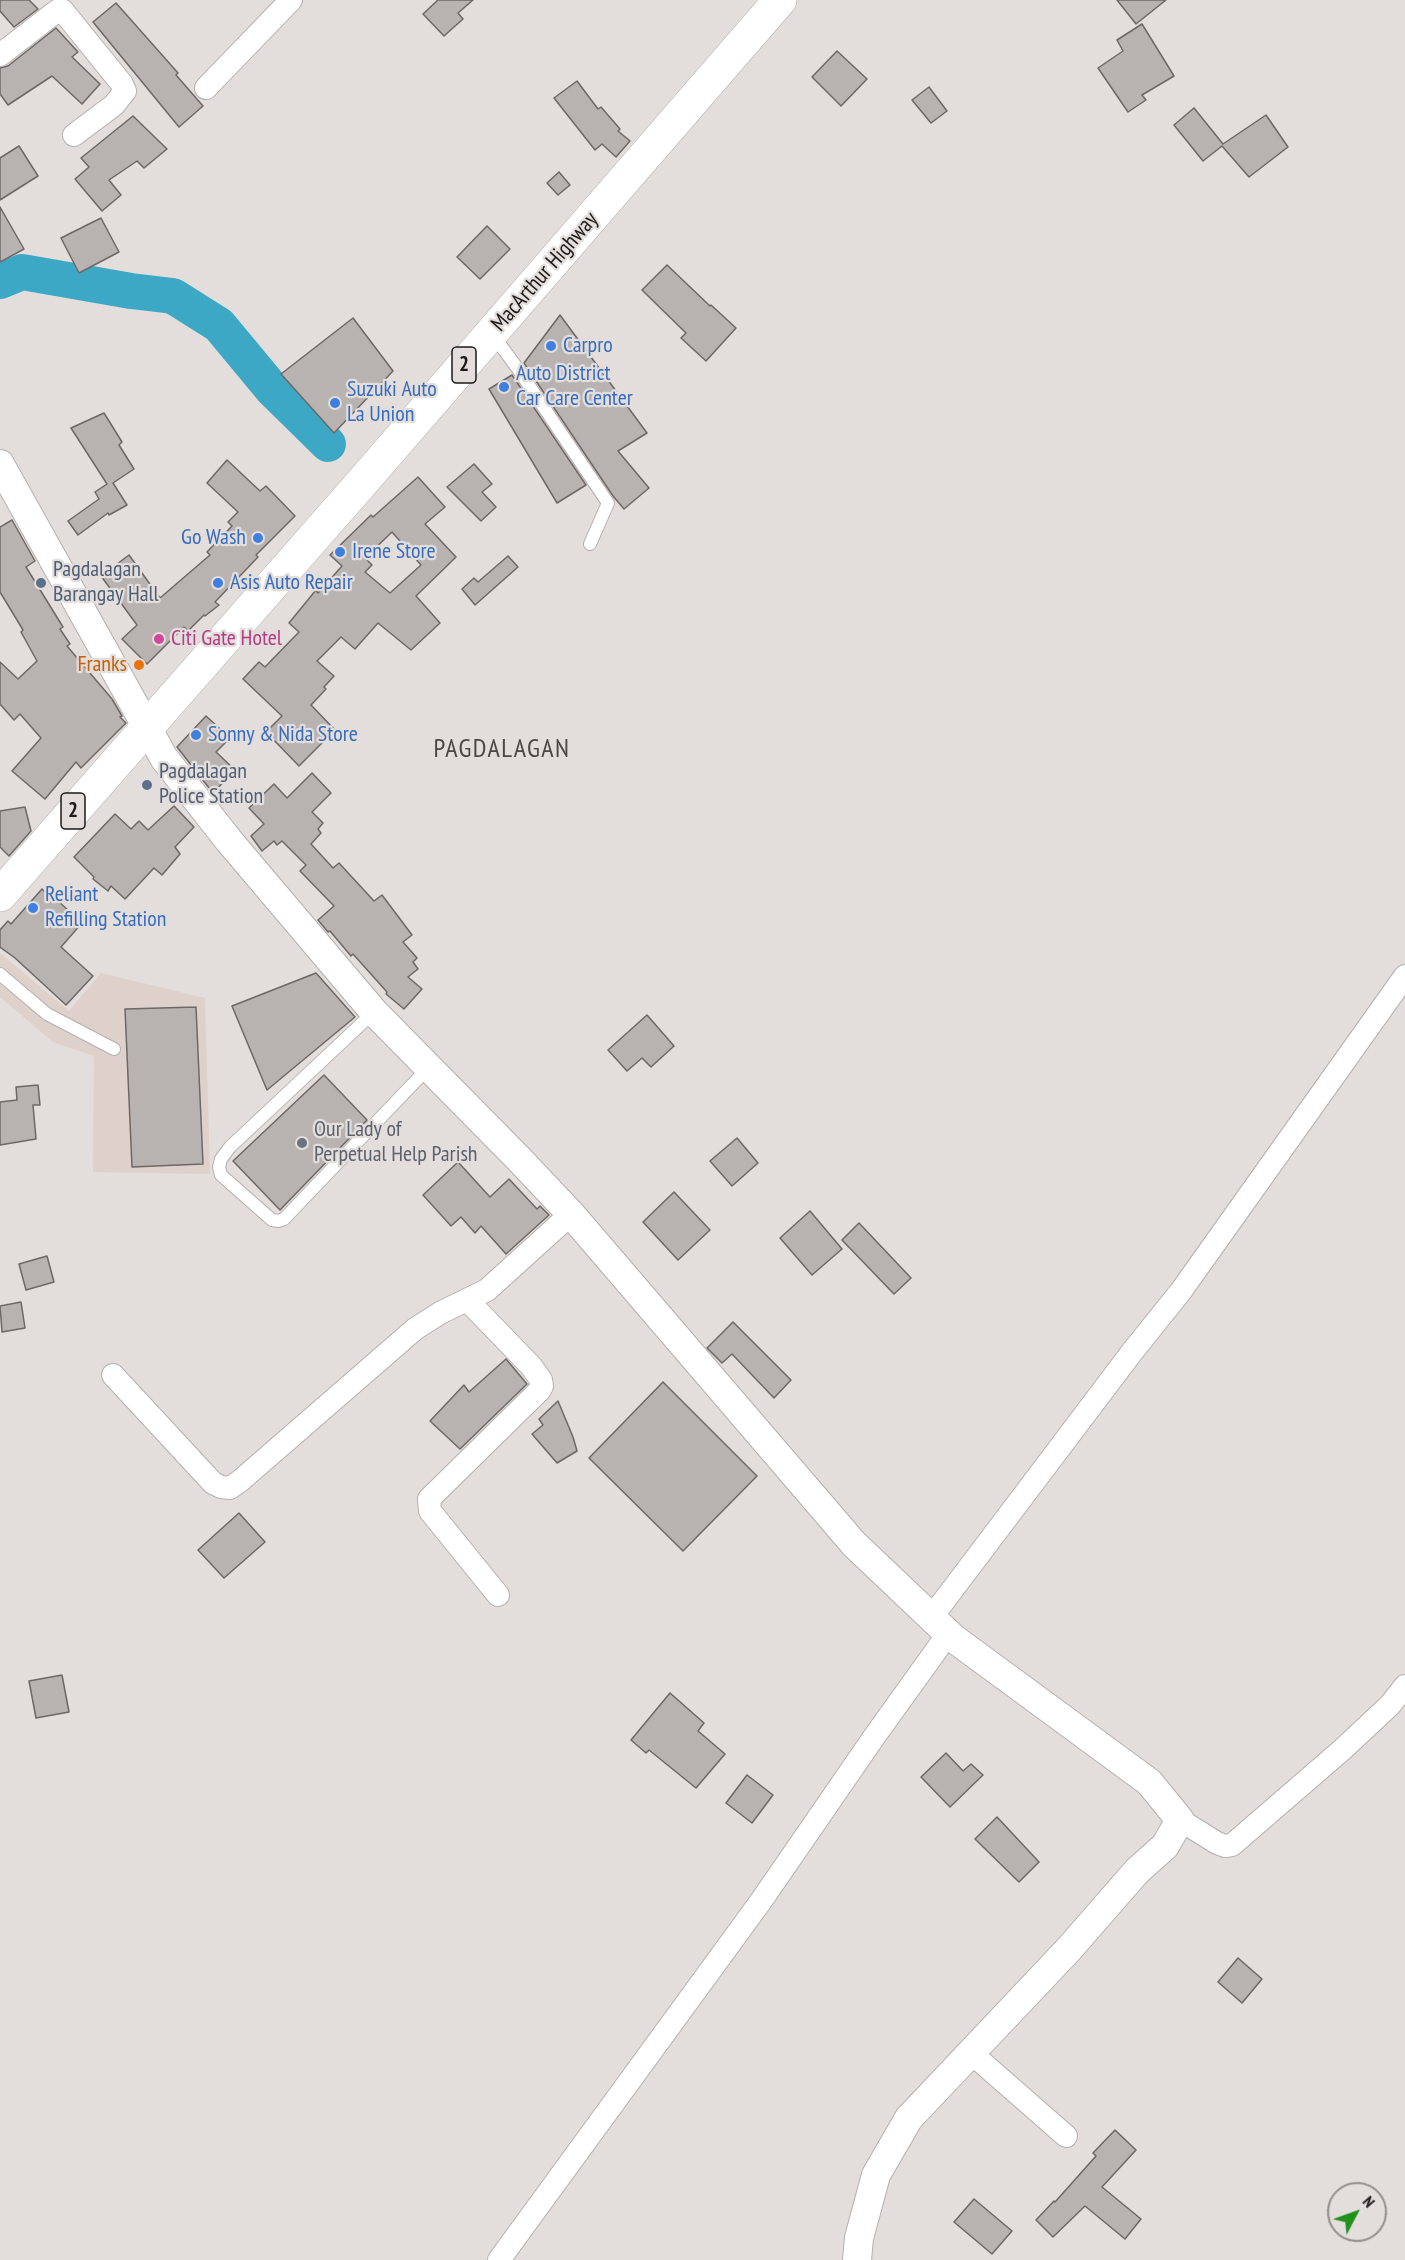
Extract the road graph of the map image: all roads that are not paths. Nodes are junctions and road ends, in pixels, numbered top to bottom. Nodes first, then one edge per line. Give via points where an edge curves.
1 (291, 0) edge
2 (780, 0) edge
3 (47, 7) edge
4 (0, 55) edge
5 (206, 88) dead end
6 (74, 135) dead end
7 (492, 333) junction
8 (0, 464) edge
9 (590, 544) dead end
10 (146, 727) junction
11 (0, 895) edge
12 (0, 974) edge
13 (1405, 975) edge
14 (374, 1012) junction
15 (114, 1049) dead end
16 (429, 1067) junction
17 (571, 1214) junction
18 (468, 1301) junction
19 (113, 1375) dead end
20 (498, 1595) dead end
21 (939, 1626) junction
22 (1405, 1686) edge
23 (1180, 1820) junction
24 (970, 2052) junction
25 (1066, 2136) dead end
26 (498, 2260) edge
27 (857, 2260) edge

1 - 5 street
2 - 7 highway, MacArthur Highway / 2
3 - 4 street
3 - 6 street via 63,11 125,91 114,105
7 - 9 lane via 608,503
7 - 10 highway, MacArthur Highway / 2
8 - 10 street
10 - 11 highway, MacArthur Highway / 2
10 - 14 street via 164,758 230,842
12 - 15 lane via 47,1014
13 - 21 street
14 - 16 street
14 - 16 lane via 230,1147 221,1159 221,1175 272,1220 284,1219
16 - 17 street
17 - 18 street via 488,1290
17 - 21 street via 854,1544
18 - 19 street via 415,1329 230,1488 213,1483
18 - 20 street via 531,1366 542,1386 429,1499 430,1511
21 - 23 street via 1149,1782
21 - 26 street via 874,1737 761,1901
22 - 23 street via 1343,1749 1232,1845 1217,1843
23 - 24 street via 1165,1846 1137,1871
24 - 25 street
24 - 27 street via 909,2118 888,2152 876,2175

